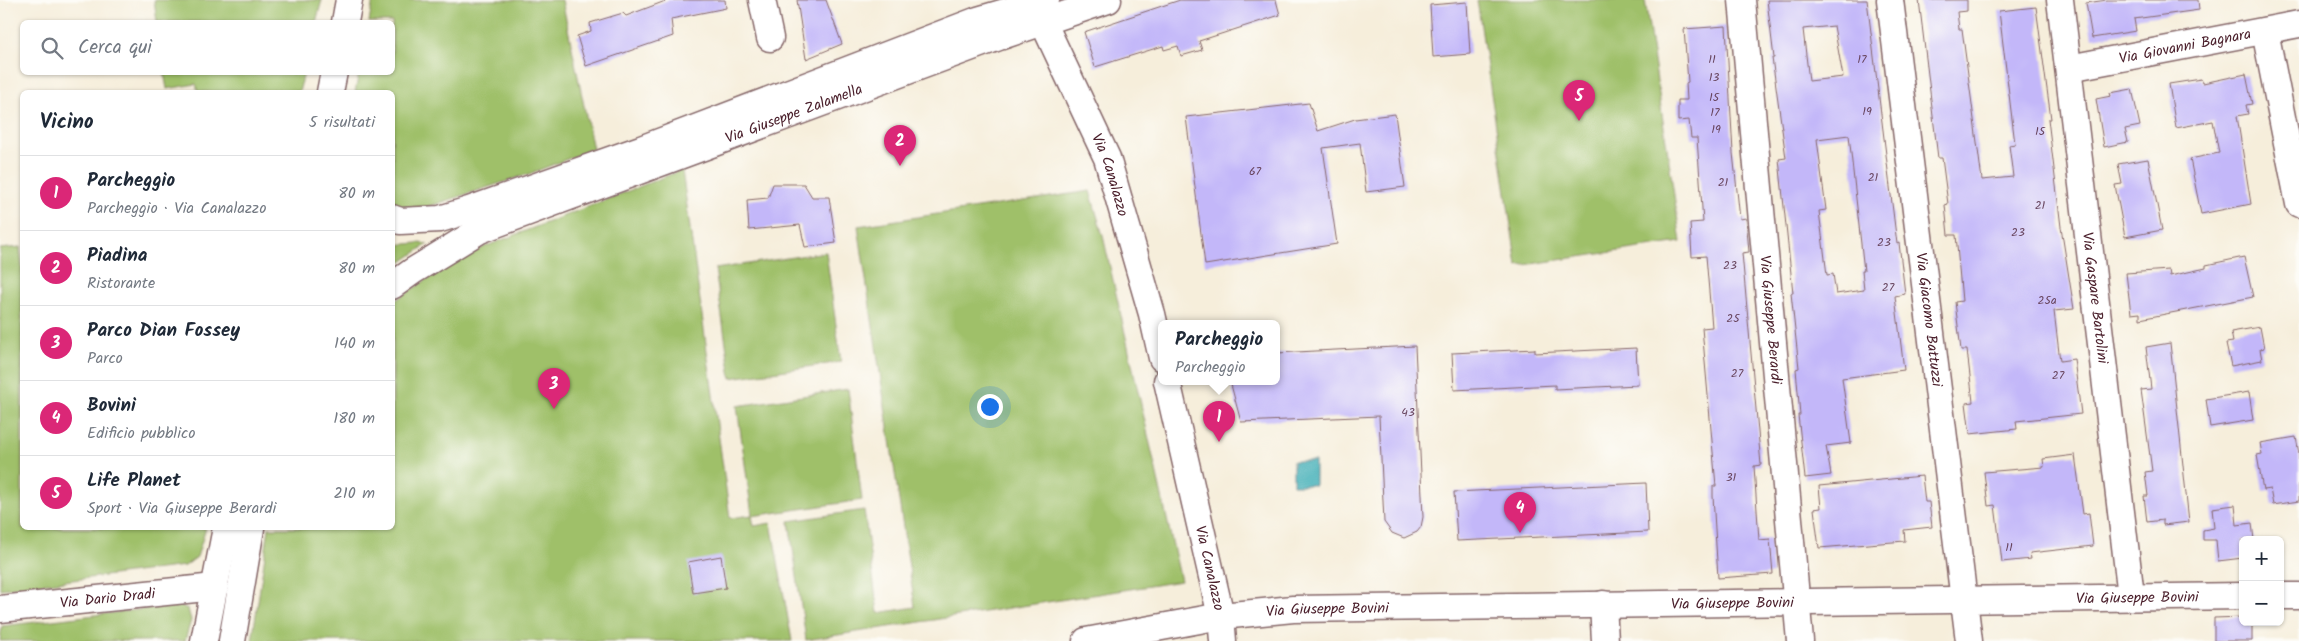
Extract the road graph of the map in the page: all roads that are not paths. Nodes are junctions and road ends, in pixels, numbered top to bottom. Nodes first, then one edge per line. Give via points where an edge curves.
1 (349, 0) edge
2 (762, 0) edge
3 (1108, 0) edge
4 (1742, 0) edge
5 (1890, 0) edge
6 (2060, 0) edge
7 (1034, 5) edge
8 (344, 20) edge
9 (2299, 24) edge
10 (2264, 31) junction
11 (770, 38) dead end
12 (2069, 68) junction
13 (333, 75) edge
14 (330, 90) edge
15 (641, 149) junction
16 (2299, 204) edge
17 (395, 219) edge
18 (480, 230) junction
19 (395, 235) edge
20 (395, 272) edge
21 (395, 284) edge
22 (1158, 340) edge
23 (1168, 385) edge
24 (226, 530) edge
25 (251, 530) edge
26 (215, 587) junction
27 (2131, 596) junction
28 (2239, 596) edge
29 (2284, 596) edge
30 (2299, 596) edge
31 (1965, 599) junction
32 (1796, 601) junction
33 (1603, 604) junction
34 (0, 609) edge
35 (1222, 629) edge
36 (204, 641) edge
37 (232, 641) edge
38 (1086, 641) edge
39 (1605, 641) edge
40 (1800, 641) edge
41 (1969, 641) edge

1 - 8 street
2 - 11 street
3 - 7 street, Via Giuseppe Zalamella
4 - 32 street, Via Giuseppe Berardi
5 - 31 street, Via Giacomo Battuzzi
6 - 12 street, Via Gaspare Bartolini
7 - 15 street, Via Giuseppe Zalamella via 978,20
7 - 18 street, Via Giuseppe Zalamella via 871,85
7 - 22 street, Via Canalazzo via 1107,158
9 - 10 street, Via Giovanni Bagnara
10 - 12 street, Via Giovanni Bagnara
10 - 16 street
12 - 27 street, Via Gaspare Bartolini
13 - 14 street
15 - 17 street, Via Giuseppe Zalamella via 440,219
15 - 19 street, Via Giuseppe Zalamella via 613,168 464,224 428,233
18 - 20 street, Via Giuseppe Zalamella via 423,255
18 - 21 street, Via Giuseppe Zalamella
23 - 35 street, Via Canalazzo
24 - 26 street
25 - 37 street
26 - 34 street, Via Dario Dradi
26 - 36 street
27 - 28 street, Via Giuseppe Bovini
27 - 31 street, Via Giuseppe Bovini
29 - 30 street
31 - 32 street, Via Giuseppe Bovini
31 - 41 street, Via Giacomo Battuzzi
32 - 33 street, Via Giuseppe Bovini
32 - 40 street, Via Giuseppe Berardi
33 - 35 street, Via Giuseppe Bovini via 1294,609
33 - 39 street
35 - 38 street, Via Giuseppe Bovini

